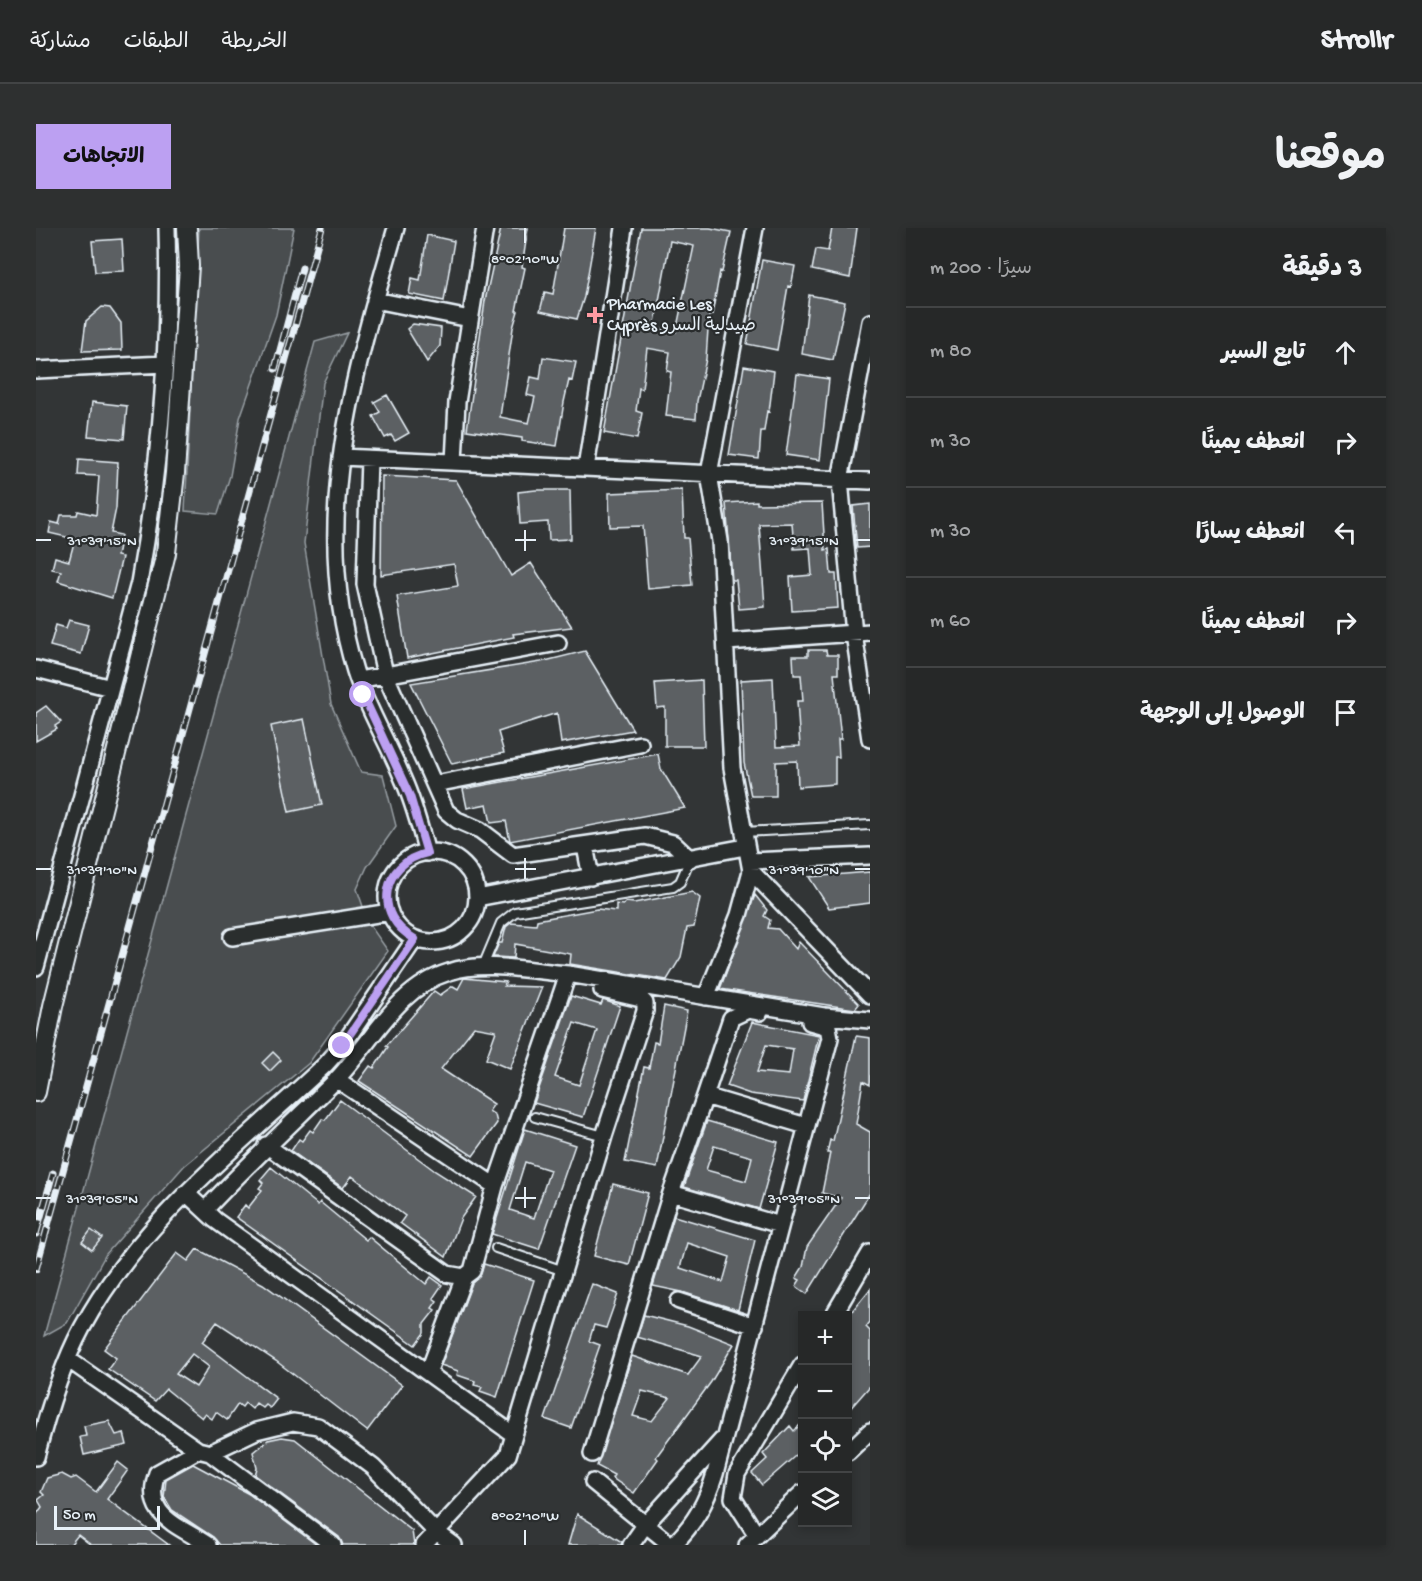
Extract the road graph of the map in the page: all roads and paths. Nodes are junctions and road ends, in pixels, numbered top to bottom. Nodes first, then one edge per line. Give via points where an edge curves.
1 (167, 228) edge
2 (187, 228) edge
3 (396, 228) edge
4 (485, 228) edge
5 (624, 228) edge
6 (755, 228) edge
7 (375, 300) junction
8 (470, 319) junction
9 (870, 322) edge
10 (165, 364) junction
11 (36, 370) edge
12 (341, 457) junction
13 (369, 459) junction
14 (454, 462) junction
15 (586, 468) junction
16 (709, 474) junction
17 (840, 480) junction
18 (870, 481) edge
19 (365, 585) junction
20 (338, 586) junction
21 (870, 632) edge
22 (854, 633) junction
23 (726, 642) junction
24 (558, 644) dead end
25 (36, 669) edge
26 (385, 674) junction
27 (358, 680) junction
28 (111, 688) junction
29 (870, 739) edge
30 (640, 744) dead end
31 (435, 784) junction
32 (870, 825) edge
33 (585, 846) junction
34 (427, 853) junction
35 (747, 853) junction
36 (870, 856) edge
37 (690, 859) junction
38 (591, 877) junction
39 (477, 898) junction
40 (390, 912) junction
41 (232, 937) dead end
42 (415, 939) junction
43 (36, 967) edge
44 (483, 967) junction
45 (566, 979) junction
46 (870, 995) edge
47 (706, 997) junction
48 (870, 1020) edge
49 (336, 1079) junction
50 (36, 1092) edge
51 (705, 1096) junction
52 (535, 1117) dead end
53 (806, 1126) junction
54 (604, 1136) junction
55 (266, 1145) junction
56 (495, 1186) junction
57 (186, 1193) junction
58 (671, 1193) junction
59 (205, 1210) junction
60 (780, 1225) junction
61 (496, 1248) dead end
62 (870, 1253) edge
63 (564, 1271) junction
64 (464, 1277) junction
65 (679, 1300) dead end
66 (835, 1311) edge
67 (754, 1326) junction
68 (69, 1359) junction
69 (798, 1372) edge
70 (428, 1373) junction
71 (870, 1431) edge
72 (514, 1435) junction
73 (722, 1440) junction
74 (852, 1448) edge
75 (204, 1451) junction
76 (592, 1454) dead end
77 (36, 1457) edge
78 (592, 1482) dead end
79 (798, 1496) edge
80 (645, 1525) junction
81 (435, 1531) junction
82 (752, 1540) edge
83 (208, 1545) edge
84 (333, 1545) edge
85 (424, 1545) edge
86 (454, 1545) edge
87 (631, 1545) edge
88 (672, 1545) edge

1 - 10 street
2 - 50 street via 189,266 176,462 165,554 53,1006
3 - 7 street
4 - 8 street
5 - 15 street
6 - 16 street
7 - 8 street
7 - 12 street via 351,396
8 - 14 street via 457,402
9 - 17 street
10 - 11 street
10 - 28 street via 148,531 139,583
12 - 13 street
12 - 20 street via 336,522
13 - 14 street
13 - 19 street
14 - 15 street
15 - 16 street
16 - 17 street
16 - 23 street via 720,541
17 - 18 street
17 - 22 street
19 - 20 street
19 - 26 street
20 - 27 street
21 - 22 street
22 - 23 street
22 - 29 street
23 - 35 street via 732,768
24 - 26 street
25 - 28 street
26 - 27 street
26 - 31 street
27 - 34 street via 410,796
28 - 43 street
30 - 31 street
31 - 33 street via 451,816 480,830 513,855
32 - 35 lane
33 - 37 street via 654,836 673,843
33 - 38 street
34 - 39 street via 444,854 466,867 475,882
34 - 40 street via 408,859 394,873 387,892
35 - 36 street
35 - 37 street
35 - 46 street
35 - 47 street via 739,915
37 - 38 street
37 - 44 lane via 680,882 672,887 515,912 501,923
38 - 39 street
39 - 42 street via 473,917 461,932 434,942
40 - 41 street
40 - 42 street via 402,931
42 - 57 street via 326,1064
44 - 45 street
44 - 49 street via 449,972 404,998
45 - 47 street
45 - 54 street via 645,1003
45 - 56 street
47 - 48 street
49 - 55 street
49 - 56 street
51 - 53 street
51 - 53 street via 731,1018 748,1010 824,1025 831,1033
51 - 58 street
52 - 54 lane
53 - 60 street
54 - 63 street
55 - 59 street
55 - 64 street via 447,1274
56 - 64 street via 472,1271
57 - 59 street
57 - 68 street via 133,1251 97,1302
58 - 60 street
58 - 76 street
59 - 70 street
60 - 67 street
61 - 63 lane
62 - 66 street
63 - 72 street
64 - 70 street
65 - 67 street
67 - 73 street
68 - 75 street
68 - 77 street
69 - 82 street via 737,1474 733,1498
70 - 72 street
71 - 74 street
72 - 81 street via 508,1455
73 - 80 street
73 - 88 street via 706,1501 692,1526
75 - 81 street via 256,1431 293,1422 310,1423 327,1431 373,1467
75 - 83 street via 157,1473 152,1496 157,1510
75 - 84 street
78 - 80 street
79 - 82 street
80 - 87 street
80 - 88 street
81 - 85 street
81 - 86 street

